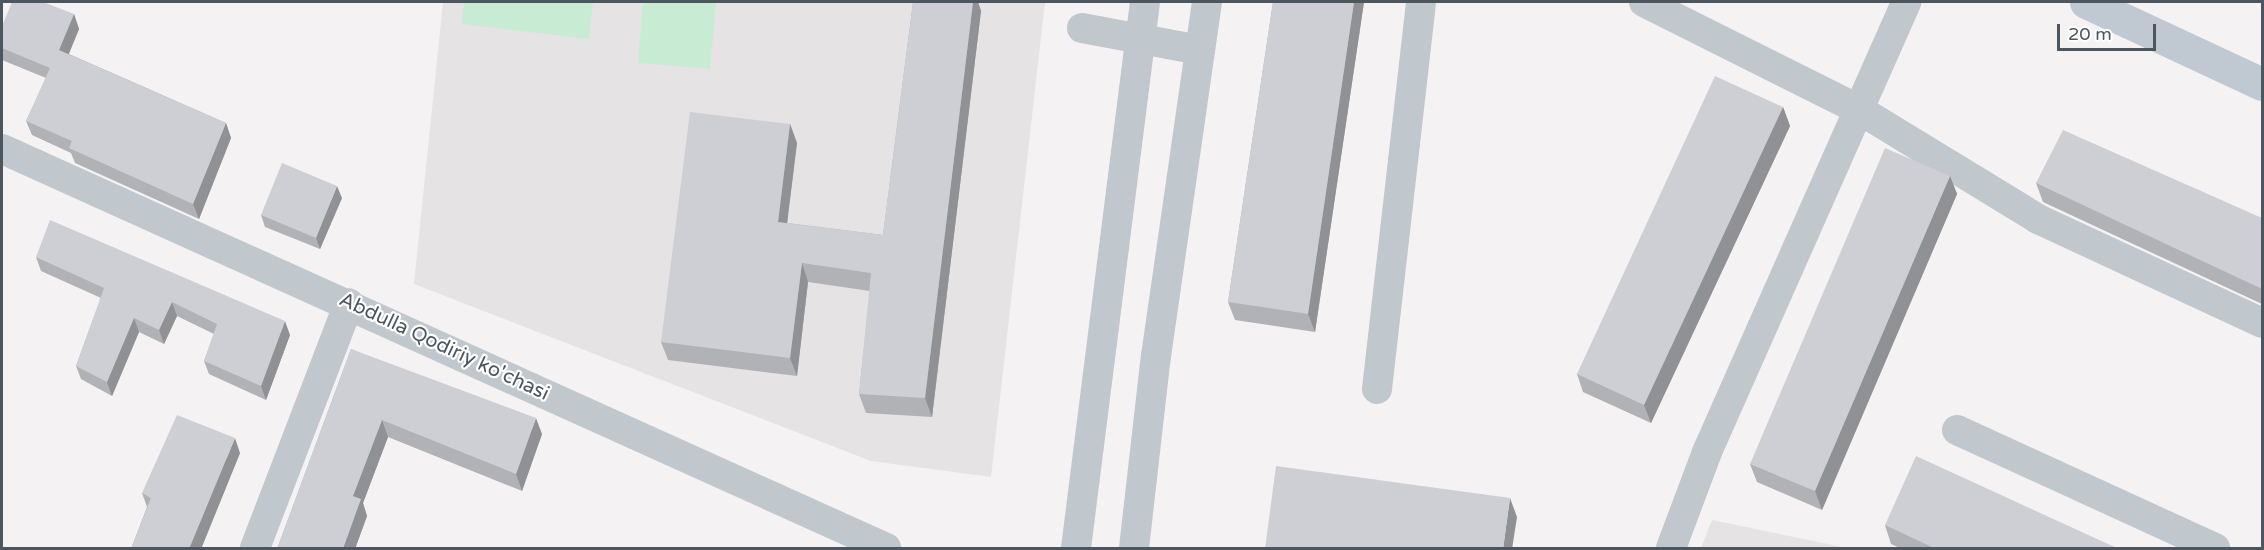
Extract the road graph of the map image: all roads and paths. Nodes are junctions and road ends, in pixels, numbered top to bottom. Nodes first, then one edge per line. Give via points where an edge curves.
1 (1145, 2) edge
2 (1207, 2) edge
3 (1421, 2) edge
4 (1644, 2) edge
5 (1906, 2) edge
6 (2086, 2) edge
7 (1082, 28) dead end
8 (1140, 38) junction
9 (1200, 50) junction
10 (2262, 84) edge
11 (1858, 109) junction
12 (2, 149) edge
13 (349, 303) junction
14 (2262, 323) edge
15 (1377, 389) dead end
16 (1957, 429) dead end
17 (255, 549) edge
18 (886, 549) edge
19 (1076, 549) edge
20 (1134, 549) edge
21 (1671, 549) edge
22 (2215, 549) edge

1 - 8 street
2 - 9 street
3 - 15 street
4 - 11 street
5 - 11 street
6 - 10 street
7 - 8 street
8 - 9 street
8 - 19 street
9 - 20 street via 1156,356
11 - 14 street via 2038,219
11 - 21 street via 1707,452
12 - 13 street, Abdulla Qodiriy ko'chasi
13 - 17 street
13 - 18 street, Abdulla Qodiriy ko'chasi
16 - 22 street

